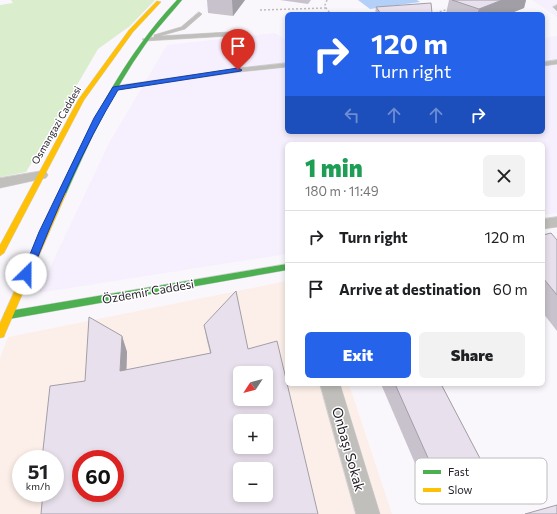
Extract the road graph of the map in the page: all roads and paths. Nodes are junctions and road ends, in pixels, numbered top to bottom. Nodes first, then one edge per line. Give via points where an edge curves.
1 (162, 0) edge
2 (180, 0) edge
3 (327, 0) edge
4 (557, 6) edge
5 (326, 8) junction
6 (450, 8) dead end
7 (260, 10) dead end
8 (557, 10) edge
9 (330, 12) edge
10 (438, 12) edge
11 (199, 14) dead end
12 (229, 34) dead end
13 (145, 39) junction
14 (557, 62) edge
15 (545, 64) edge
16 (285, 65) edge
17 (115, 88) junction
18 (41, 175) junction
19 (0, 183) edge
20 (557, 222) edge
21 (545, 224) edge
22 (0, 253) edge
23 (285, 267) edge
24 (9, 315) junction
25 (0, 334) edge
26 (331, 386) edge
27 (368, 514) edge

1 - 18 main road, Osmangazi Caddesi via 131,30 81,100
2 - 13 main road
3 - 5 path
4 - 8 lane
5 - 7 path
5 - 9 path
6 - 10 path
11 - 13 lane via 183,28
12 - 13 lane
13 - 17 main road
14 - 15 lane
16 - 17 lane
17 - 24 main road via 44,232
18 - 19 street
18 - 22 main road, Osmangazi Caddesi
20 - 21 street
23 - 24 main road, Özdemir Caddesi
24 - 25 main road
26 - 27 street, Onbaşı Sokak

